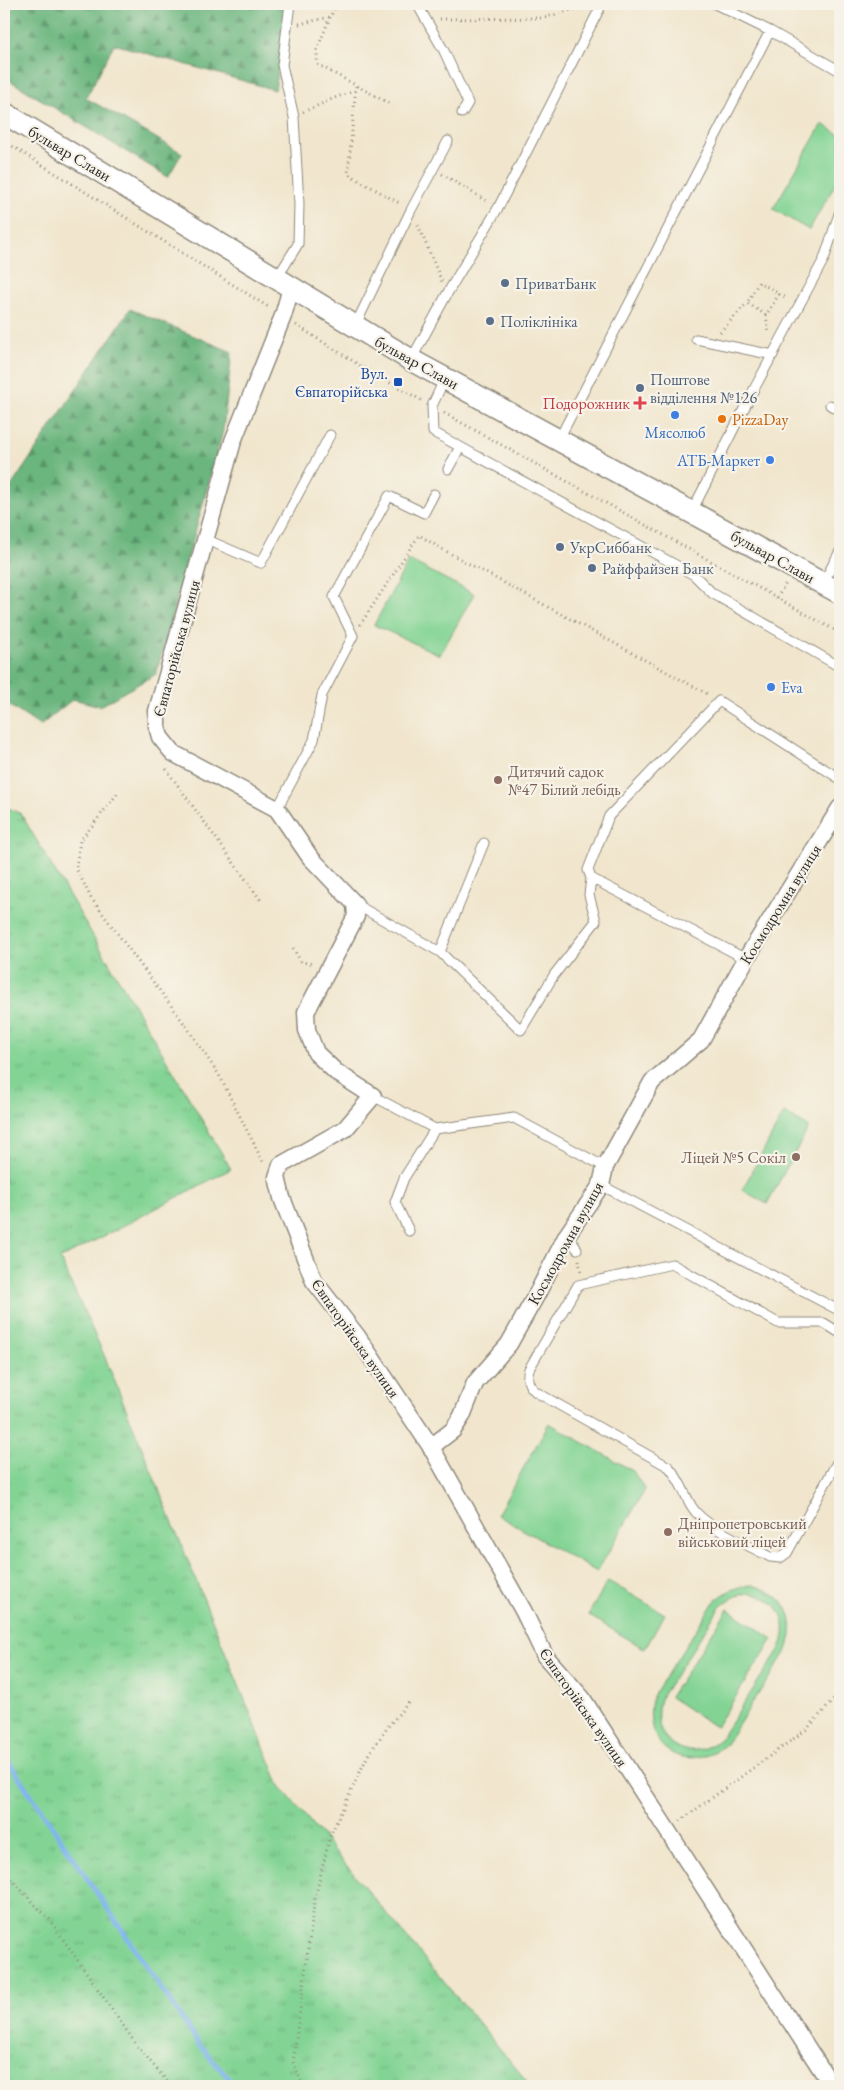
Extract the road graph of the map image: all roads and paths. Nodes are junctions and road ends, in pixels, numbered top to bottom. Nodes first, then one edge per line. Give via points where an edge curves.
1 (290, 4) edge
2 (337, 4) edge
3 (417, 4) edge
4 (594, 4) edge
5 (602, 4) edge
6 (715, 4) edge
7 (330, 16) junction
8 (426, 19) junction
9 (287, 26) junction
10 (770, 31) junction
11 (840, 71) edge
12 (356, 86) junction
13 (355, 91) junction
14 (392, 105) dead end
15 (4, 113) edge
16 (462, 113) dead end
17 (294, 117) junction
18 (4, 140) edge
19 (448, 141) dead end
20 (433, 168) junction
21 (498, 208) junction
22 (411, 210) junction
23 (840, 211) edge
24 (284, 283) junction
25 (447, 294) junction
26 (747, 303) junction
27 (283, 316) junction
28 (355, 327) junction
29 (696, 339) dead end
30 (711, 342) junction
31 (773, 355) junction
32 (411, 360) junction
33 (446, 378) junction
34 (830, 405) dead end
35 (432, 406) junction
36 (840, 412) edge
37 (330, 435) dead end
38 (559, 439) junction
39 (460, 447) junction
40 (448, 469) dead end
41 (434, 494) dead end
42 (692, 511) junction
43 (205, 540) junction
44 (840, 551) edge
45 (831, 588) edge
46 (840, 633) edge
47 (353, 636) junction
48 (840, 667) edge
49 (719, 700) junction
50 (163, 764) dead end
51 (840, 779) edge
52 (117, 794) dead end
53 (840, 808) edge
54 (277, 809) junction
55 (484, 843) dead end
56 (591, 878) junction
57 (262, 902) dead end
58 (355, 904) junction
59 (293, 948) dead end
60 (440, 952) junction
61 (746, 959) junction
62 (330, 967) junction
63 (373, 1096) junction
64 (435, 1128) junction
65 (605, 1167) junction
66 (268, 1171) dead end
67 (601, 1185) junction
68 (409, 1231) dead end
69 (566, 1234) junction
70 (577, 1249) joint
71 (583, 1284) junction
72 (840, 1311) edge
73 (840, 1333) edge
74 (430, 1448) junction
75 (840, 1457) edge
76 (840, 1693) edge
77 (410, 1701) dead end
78 (667, 1830) junction
79 (4, 1872) edge
80 (171, 2086) edge
81 (303, 2086) edge
82 (832, 2086) edge

1 - 9 lane
2 - 7 path
3 - 8 lane
4 - 8 path via 543,18
5 - 21 lane
6 - 10 lane
7 - 9 path
7 - 12 path via 317,50 317,64
8 - 16 lane via 468,103
9 - 17 lane via 282,65
10 - 11 lane
10 - 38 lane
12 - 13 path
12 - 14 path
13 - 17 path
13 - 22 path via 348,174
15 - 24 street, бульвар Слави
17 - 24 lane via 298,244
18 - 27 path
19 - 20 lane
20 - 21 path
20 - 22 lane
21 - 25 lane
22 - 25 path
22 - 28 lane
23 - 31 lane via 824,259
24 - 27 street, Євпаторійська вулиця
24 - 28 street, бульвар Слави
25 - 32 lane
26 - 26 path via 766,315 779,294 759,282
26 - 30 path
27 - 35 path via 367,370
27 - 43 street, Євпаторійська вулиця via 233,441
28 - 32 street, бульвар Слави
29 - 30 lane
30 - 31 lane
31 - 42 lane
32 - 33 street, бульвар Слави
33 - 35 lane
33 - 38 street, бульвар Слави
34 - 36 lane
35 - 39 lane via 433,432
35 - 46 path
37 - 43 lane via 261,563
38 - 42 street, бульвар Слави
39 - 40 lane
39 - 48 lane via 694,575 712,593
41 - 47 lane via 424,513 389,496 334,597
42 - 45 street, бульвар Слави
43 - 54 street, Євпаторійська вулиця via 157,711 157,726 160,737 172,753
44 - 45 lane
47 - 49 path via 420,535
47 - 54 lane via 322,695 314,740
49 - 51 lane
49 - 56 lane via 609,816 588,870
50 - 57 path
52 - 66 path via 80,841 76,868 91,898 186,1026 218,1075
53 - 61 street, Космодромна вулиця
54 - 58 street, Євпаторійська вулиця via 310,857
55 - 60 lane
56 - 60 lane via 589,895 596,921 554,975 521,1030
56 - 61 lane
58 - 60 lane
58 - 62 street via 356,916
59 - 62 path via 301,962
61 - 65 street, Космодромна вулиця via 701,1040 652,1082
62 - 63 street via 306,1012 307,1030 316,1053 336,1072
63 - 64 lane
63 - 74 street, Євпаторійська вулиця via 344,1128 280,1165 277,1177 314,1281 357,1336
64 - 65 lane via 514,1118
64 - 68 lane via 404,1178 395,1202
65 - 67 street, Космодромна вулиця
67 - 69 street, Космодромна вулиця
67 - 72 lane
69 - 70 lane
69 - 74 street, Космодромна вулиця via 509,1344 476,1383 453,1430
70 - 71 path
71 - 73 lane via 672,1264 778,1323 824,1324
71 - 75 lane via 578,1285 529,1369 527,1375 531,1387 669,1467 680,1480 692,1508 704,1520 770,1557 780,1558 788,1553
74 - 78 street, Євпаторійська вулиця via 524,1612 545,1656 582,1698
76 - 78 path via 807,1729
77 - 81 path via 368,1755 330,1836 315,1898 293,2062
78 - 82 street, Євпаторійська вулиця
79 - 80 path via 50,1918 138,2047

